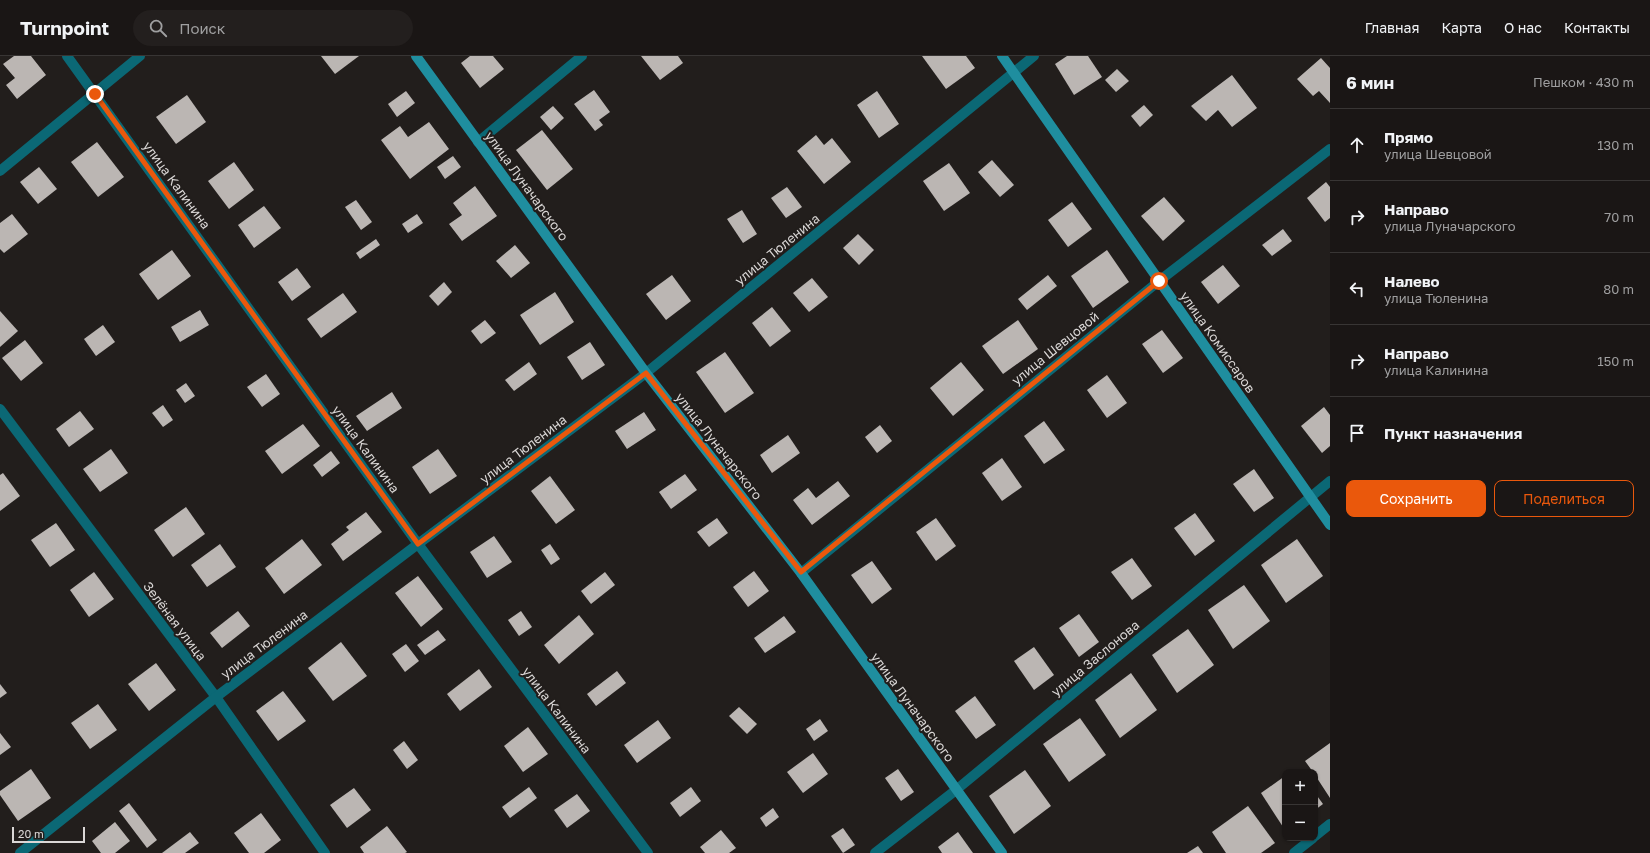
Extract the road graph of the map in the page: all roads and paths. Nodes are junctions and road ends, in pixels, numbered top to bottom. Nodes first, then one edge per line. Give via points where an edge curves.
1 (67, 56) edge
2 (140, 56) edge
3 (416, 56) edge
4 (582, 56) edge
5 (1002, 56) edge
6 (1034, 56) edge
7 (1014, 73) junction
8 (95, 94) junction
9 (478, 142) junction
10 (1330, 149) edge
11 (0, 171) edge
12 (1159, 281) junction
13 (646, 373) junction
14 (0, 409) edge
15 (1330, 481) edge
16 (1310, 497) junction
17 (1330, 525) edge
18 (418, 544) junction
19 (801, 572) junction
20 (216, 697) junction
21 (956, 790) junction
22 (1330, 824) edge
23 (1318, 834) edge
24 (1308, 841) edge
25 (20, 853) edge
26 (325, 853) edge
27 (648, 853) edge
28 (875, 853) edge
29 (1002, 853) edge
30 (1294, 853) edge

1 - 8 street, улица Калинина
2 - 8 street
3 - 9 main road, улица Луначарского
4 - 9 street
5 - 7 main road, улица Комиссаров
6 - 7 street, улица Тюленина
7 - 12 main road, улица Комиссаров
7 - 13 street, улица Тюленина
8 - 11 street
8 - 18 street, улица Калинина
9 - 13 main road, улица Луначарского
10 - 12 street, улица Шевцовой
12 - 16 main road, улица Комиссаров
12 - 19 street, улица Шевцовой
13 - 18 street, улица Тюленина
13 - 19 main road, улица Луначарского
14 - 20 street, Зелёная улица
15 - 16 street, улица Заслонова
16 - 17 main road, улица Комиссаров
16 - 21 street, улица Заслонова
18 - 20 street, улица Тюленина
18 - 27 street, улица Калинина
19 - 21 main road, улица Луначарского
20 - 25 street, улица Тюленина
20 - 26 street, Зелёная улица
21 - 28 street, улица Заслонова
21 - 29 main road, улица Луначарского
22 - 23 street
24 - 30 street

